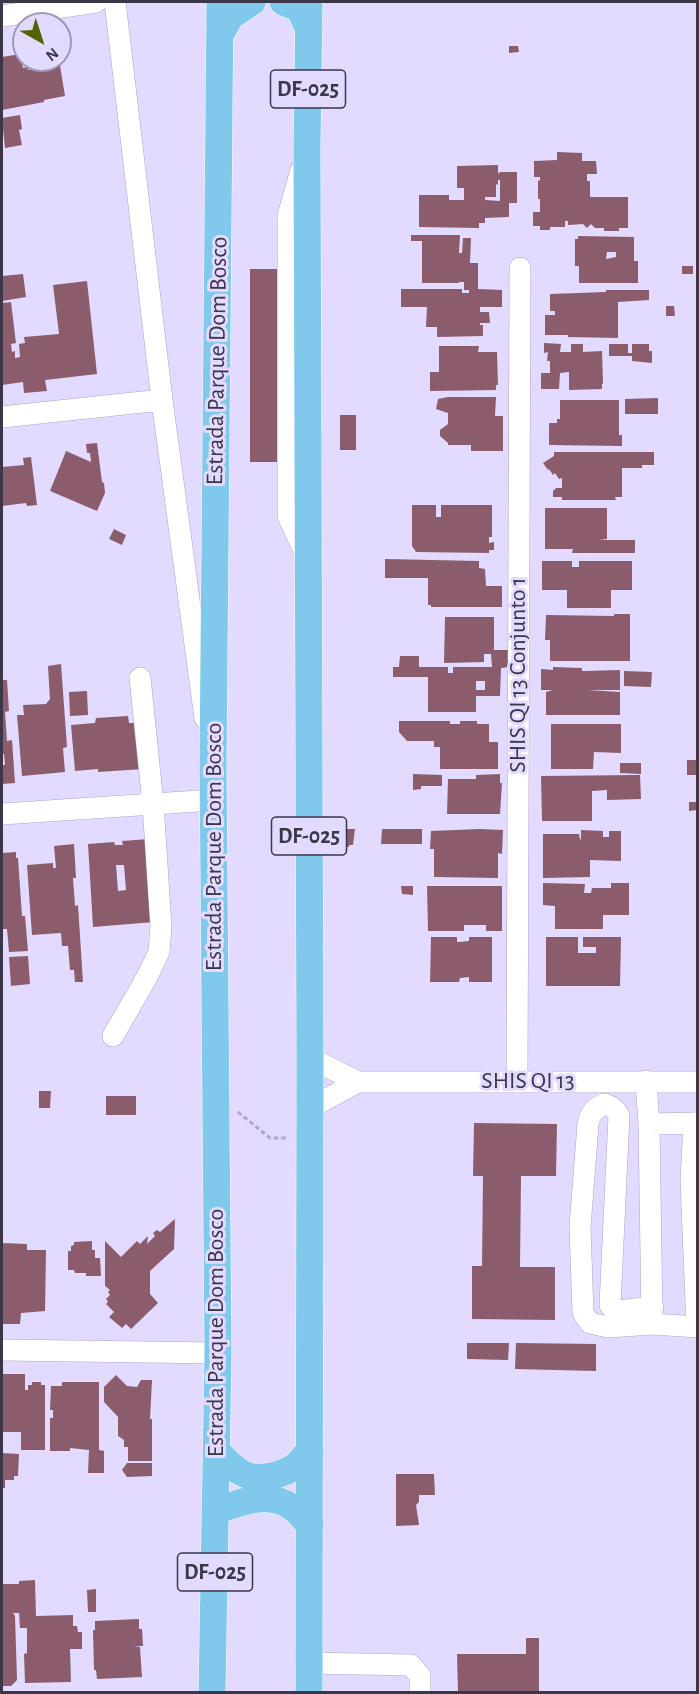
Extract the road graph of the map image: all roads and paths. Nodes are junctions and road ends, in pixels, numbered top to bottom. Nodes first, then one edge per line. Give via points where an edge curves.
1 (96, 2) edge
2 (115, 2) edge
3 (220, 2) edge
4 (252, 2) edge
5 (283, 2) edge
6 (309, 2) edge
7 (2, 16) edge
8 (309, 30) junction
9 (221, 33) junction
10 (520, 268) dead end
11 (162, 400) junction
12 (2, 417) edge
13 (140, 678) dead end
14 (213, 765) junction
15 (214, 800) junction
16 (153, 804) junction
17 (2, 814) edge
18 (113, 1036) dead end
19 (310, 1058) junction
20 (517, 1081) junction
21 (646, 1081) junction
22 (358, 1082) junction
23 (698, 1082) edge
24 (216, 1107) junction
25 (310, 1108) junction
26 (696, 1123) edge
27 (649, 1124) junction
28 (310, 1138) junction
29 (652, 1315) junction
30 (697, 1327) edge
31 (2, 1350) edge
32 (218, 1353) junction
33 (310, 1450) junction
34 (217, 1451) junction
35 (216, 1511) junction
36 (310, 1525) junction
37 (309, 1663) junction
38 (212, 1692) edge
39 (309, 1692) edge
40 (420, 1692) edge

1 - 7 street
2 - 11 street
3 - 9 main road, Estrada Parque Dom Bosco / DF-025
4 - 9 main road via 231,16
5 - 8 main road via 299,8
6 - 8 main road, DF-025
8 - 19 main road, DF-025
9 - 14 main road, Estrada Parque Dom Bosco / DF-025
10 - 20 street, SHIS QI 13 Conjunto 1
11 - 12 street
11 - 14 street
13 - 16 street
14 - 15 main road, Estrada Parque Dom Bosco / DF-025
15 - 16 street
15 - 24 main road, Estrada Parque Dom Bosco / DF-025
16 - 17 street
16 - 18 street via 161,926 159,952
19 - 22 street, SHIS QI 13
19 - 25 main road, DF-025
20 - 21 street, SHIS QI 13
20 - 22 street, SHIS QI 13
21 - 23 street, SHIS QI 13
21 - 27 street
22 - 25 street, SHIS QI 13
24 - 28 path via 232,1107 270,1138
24 - 32 main road, Estrada Parque Dom Bosco / DF-025
25 - 28 main road, DF-025
26 - 27 street
26 - 30 street via 691,1140 691,1180
27 - 29 street
28 - 33 main road, DF-025
29 - 29 street via 618,1311 610,1305 619,1116 604,1104 590,1114 588,1124 580,1227 583,1313 590,1323 608,1327
29 - 30 street
31 - 32 street
32 - 34 main road, Estrada Parque Dom Bosco / DF-025
33 - 34 main road via 296,1465 261,1478 244,1475
33 - 36 main road, DF-025
34 - 35 main road, Estrada Parque Dom Bosco / DF-025
35 - 36 main road via 263,1498 293,1507
35 - 38 main road, Estrada Parque Dom Bosco / DF-025
36 - 37 main road, DF-025
37 - 39 main road, DF-025
37 - 40 street via 411,1665 420,1676

